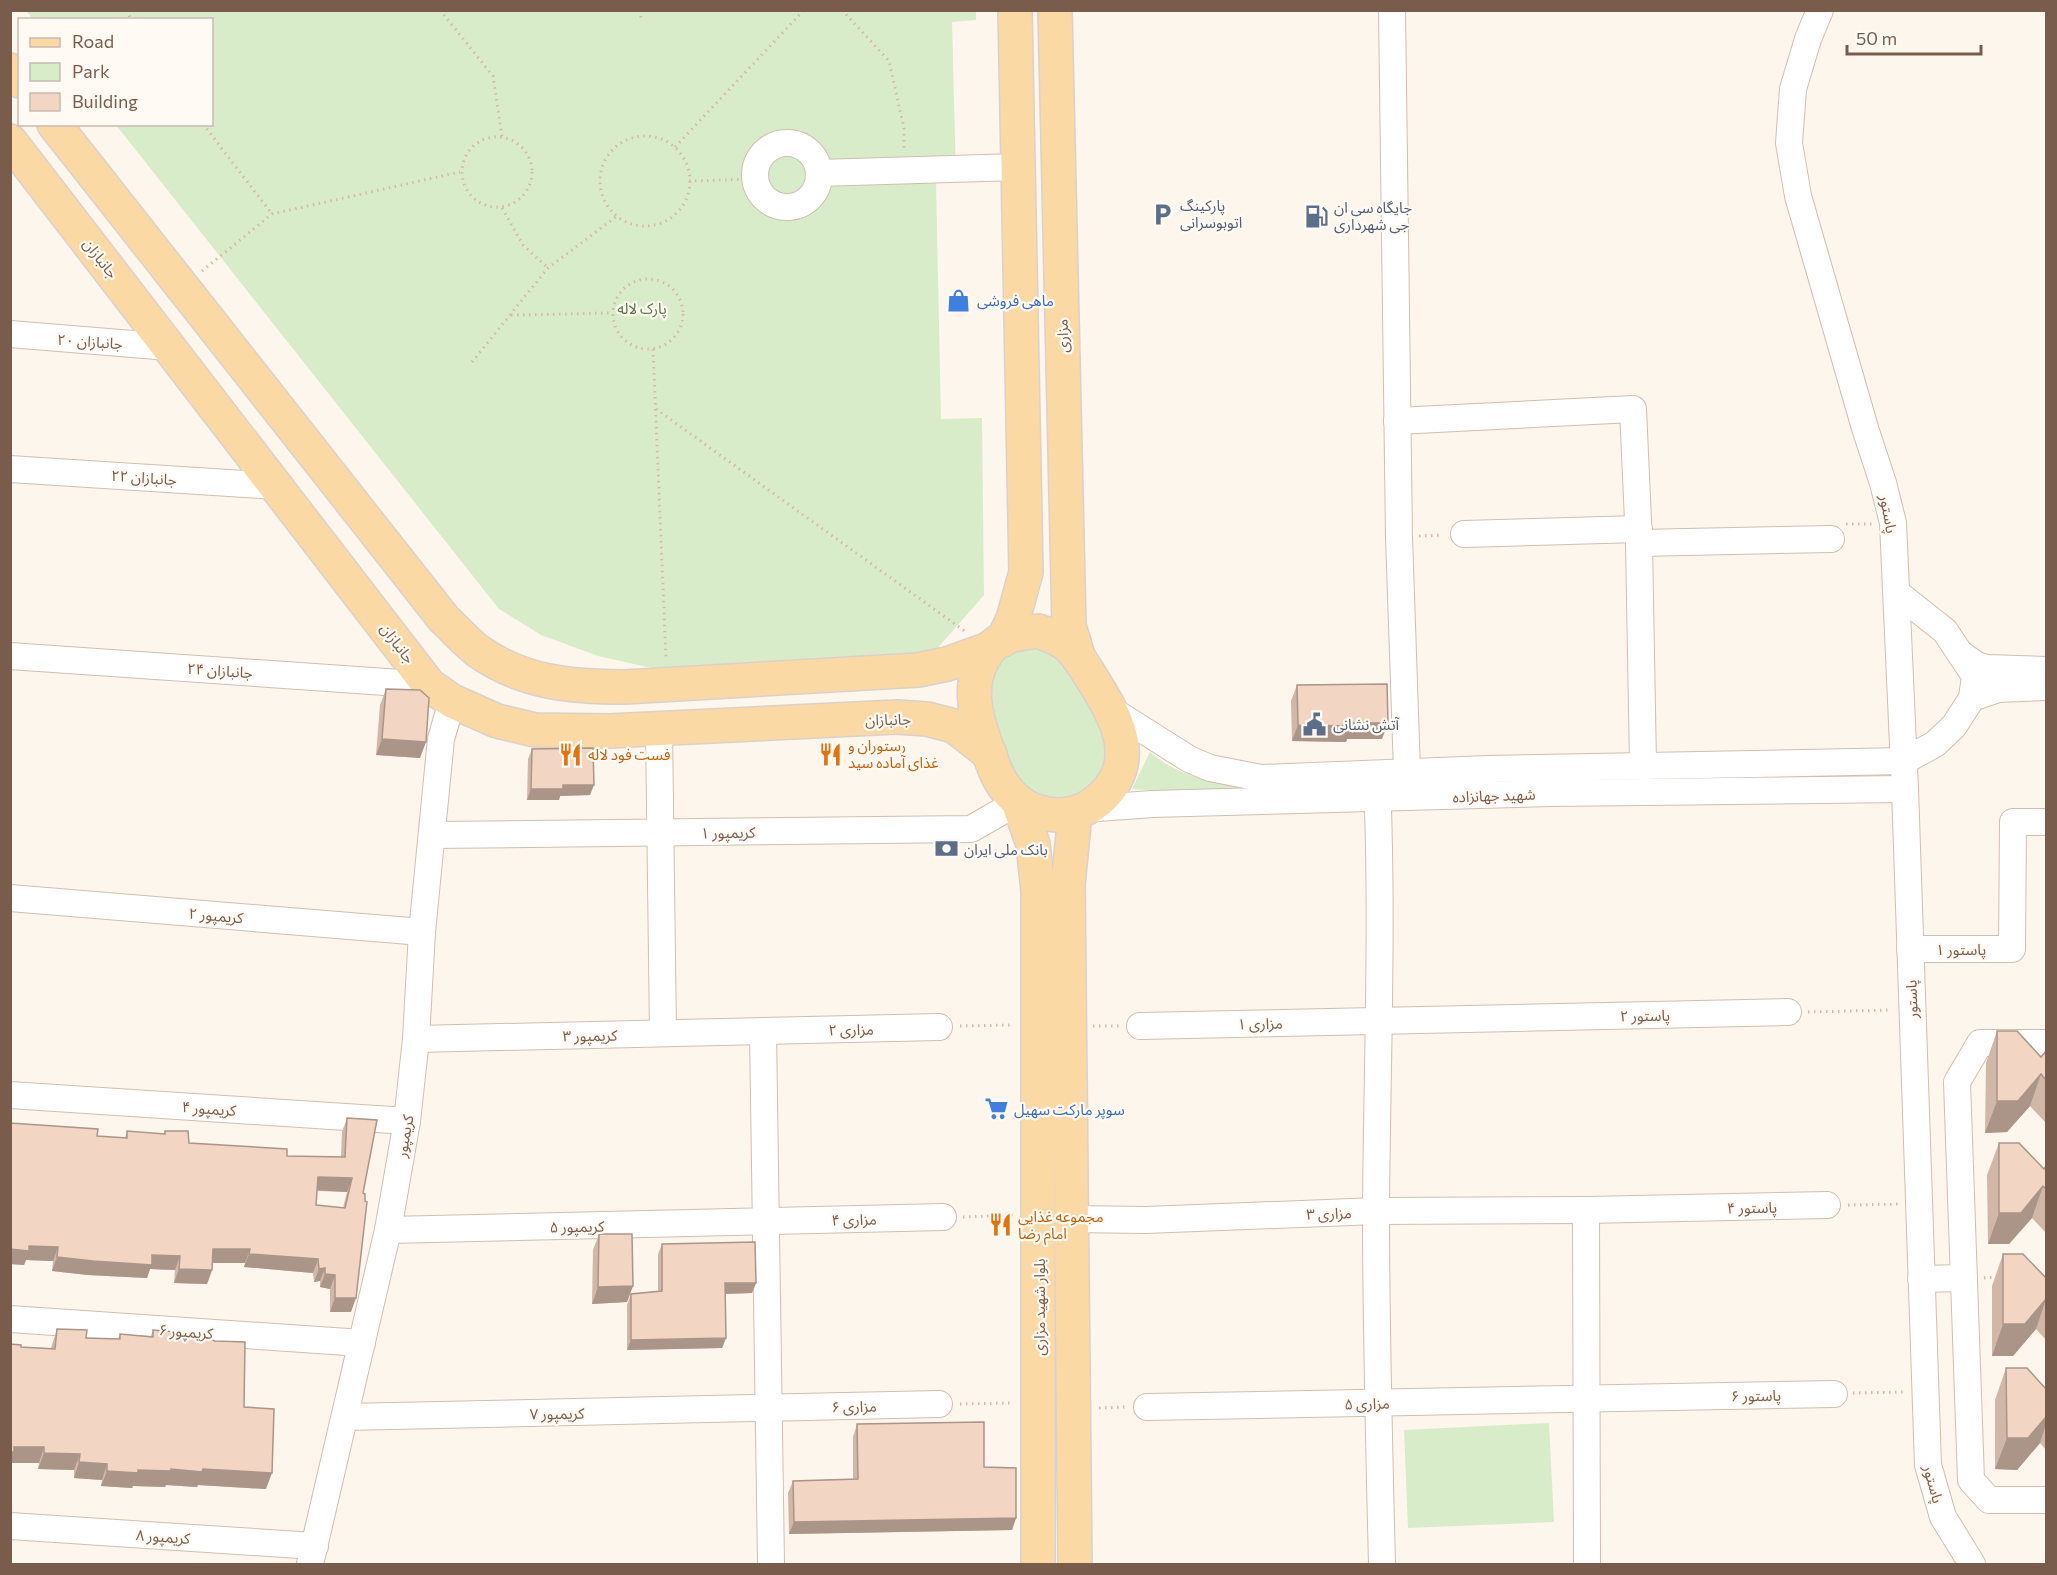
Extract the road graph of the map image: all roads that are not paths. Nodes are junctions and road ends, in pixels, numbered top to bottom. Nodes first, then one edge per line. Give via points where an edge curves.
1 (1015, 10) edge
2 (1055, 10) edge
3 (1392, 10) edge
4 (1820, 10) edge
5 (56, 126) edge
6 (10, 141) edge
7 (1018, 167) junction
8 (819, 174) junction
9 (10, 334) edge
10 (169, 347) junction
11 (1397, 421) junction
12 (10, 469) edge
13 (277, 486) junction
14 (1464, 534) road end
15 (1639, 536) junction
16 (1831, 539) road end
17 (1897, 593) junction
18 (996, 644) junction
19 (1960, 654) junction
20 (10, 656) edge
21 (1079, 659) junction
22 (2046, 670) edge
23 (2046, 687) edge
24 (441, 693) junction
25 (1972, 698) junction
26 (1113, 711) junction
27 (659, 730) junction
28 (990, 754) junction
29 (1904, 761) junction
30 (1643, 765) junction
31 (1407, 771) junction
32 (1376, 773) junction
33 (1905, 789) junction
34 (1377, 798) junction
35 (1018, 801) junction
36 (1079, 812) junction
37 (2046, 822) edge
38 (660, 833) junction
39 (432, 835) junction
40 (10, 898) edge
41 (422, 932) junction
42 (1910, 950) junction
43 (1788, 1012) road end
44 (1379, 1020) junction
45 (1055, 1025) junction
46 (1140, 1026) road end
47 (939, 1027) road end
48 (763, 1031) junction
49 (663, 1034) junction
50 (416, 1039) junction
51 (2046, 1043) edge
52 (10, 1095) edge
53 (407, 1121) junction
54 (1827, 1205) road end
55 (1586, 1210) junction
56 (1376, 1211) junction
57 (943, 1217) road end
58 (1072, 1219) junction
59 (766, 1221) junction
60 (388, 1230) junction
61 (1964, 1278) junction
62 (1921, 1279) junction
63 (10, 1319) edge
64 (362, 1343) junction
65 (1834, 1394) road end
66 (1587, 1398) junction
67 (1378, 1402) junction
68 (939, 1404) road end
69 (1147, 1407) road end
70 (769, 1408) junction
71 (345, 1418) junction
72 (2046, 1500) edge
73 (10, 1526) edge
74 (313, 1555) edge
75 (771, 1564) edge
76 (1038, 1564) edge
77 (1075, 1564) edge
78 (1382, 1564) edge
79 (1587, 1564) edge
80 (1972, 1564) edge

1 - 7 main road
2 - 21 main road, مزاری via 1069,626
3 - 11 street
4 - 17 street, پاستور via 1793,89 1789,143 1798,196 1893,523
5 - 18 main road via 444,619 477,650 510,669 546,682 586,687 667,684 918,670 947,664
6 - 10 main road, جانبازان
7 - 8 street
7 - 18 main road via 1026,572 1013,619
8 - 8 street via 820,183 807,202 785,208 765,199 754,179 760,157 778,144 801,146 817,161
9 - 10 street, جانبازان ۲۰
10 - 13 main road, جانبازان
11 - 15 street via 1633,409
11 - 31 street
12 - 13 street, جانبازان ۲۲
13 - 24 main road, جانبازان
14 - 15 street
15 - 16 street
15 - 30 street
17 - 19 street via 1945,631
17 - 29 street, پاستور
18 - 21 main road via 1016,634 1038,631 1056,637
18 - 28 main road via 976,673 973,689 975,711
19 - 22 street via 1987,668
19 - 25 street via 1975,675
20 - 24 street, جانبازان ۲۴
21 - 26 main road
23 - 25 street via 1998,689
24 - 27 main road, جانبازان via 497,721 535,730
24 - 39 street, کریمپور
25 - 29 street via 1954,726 1935,744
26 - 32 street, شهید جهانزاده via 1189,759 1232,774 1262,778
26 - 36 main road via 1122,747 1120,767 1113,785
27 - 28 main road, جانبازان via 897,717 927,719 954,726
27 - 38 street
28 - 35 main road via 997,775
29 - 30 street, شهید جهانزاده
29 - 33 street, پاستور
30 - 31 street, شهید جهانزاده
31 - 32 street, شهید جهانزاده
32 - 34 street
33 - 34 street, شهید جهانزاده
33 - 42 street, پاستور
34 - 36 street, شهید جهانزاده via 1152,804
34 - 44 street
35 - 36 main road via 1036,812 1051,815
35 - 38 street, کریمپور ۱ via 971,829
35 - 45 main road, بلوار شهید مزاری via 1033,844
36 - 45 main road, بلوار شهید مزاری
37 - 42 street, پاستور ۱ via 2013,822 2012,949
38 - 39 street, کریمپور ۱
38 - 49 street
39 - 41 street, کریمپور
40 - 41 street, کریمپور ۲
41 - 50 street, کریمپور
42 - 62 street, پاستور
43 - 44 street, پاستور ۲
44 - 46 street, مزاری ۱
44 - 56 street
45 - 58 main road, بلوار شهید مزاری
45 - 76 main road, بلوار شهید مزاری via 1039,1215
47 - 48 street, مزاری ۲
48 - 49 street, کریمپور ۳
48 - 59 street
49 - 50 street, کریمپور ۳
50 - 53 street, کریمپور
51 - 61 street via 1980,1043 1957,1082
52 - 53 street, کریمپور ۴
53 - 60 street, کریمپور
54 - 55 street, پاستور ۴
55 - 56 street, مزاری ۳
55 - 66 street
56 - 58 street, مزاری ۳
56 - 67 street
57 - 59 street, مزاری ۴
58 - 77 main road, بلوار شهید مزاری
59 - 60 street, کریمپور ۵
59 - 70 street
60 - 64 street, کریمپور
61 - 62 street
61 - 72 street via 1971,1480 1989,1500
62 - 80 street, پاستور via 1928,1465 1943,1517
63 - 64 street, کریمپور ۶
64 - 71 street, کریمپور
65 - 66 street, پاستور ۶
66 - 67 street, مزاری ۵
66 - 79 street
67 - 69 street, مزاری ۵
67 - 78 street
68 - 70 street, مزاری ۶
70 - 71 street, کریمپور ۷
70 - 75 street
71 - 74 street, کریمپور
73 - 74 street, کریمپور ۸

